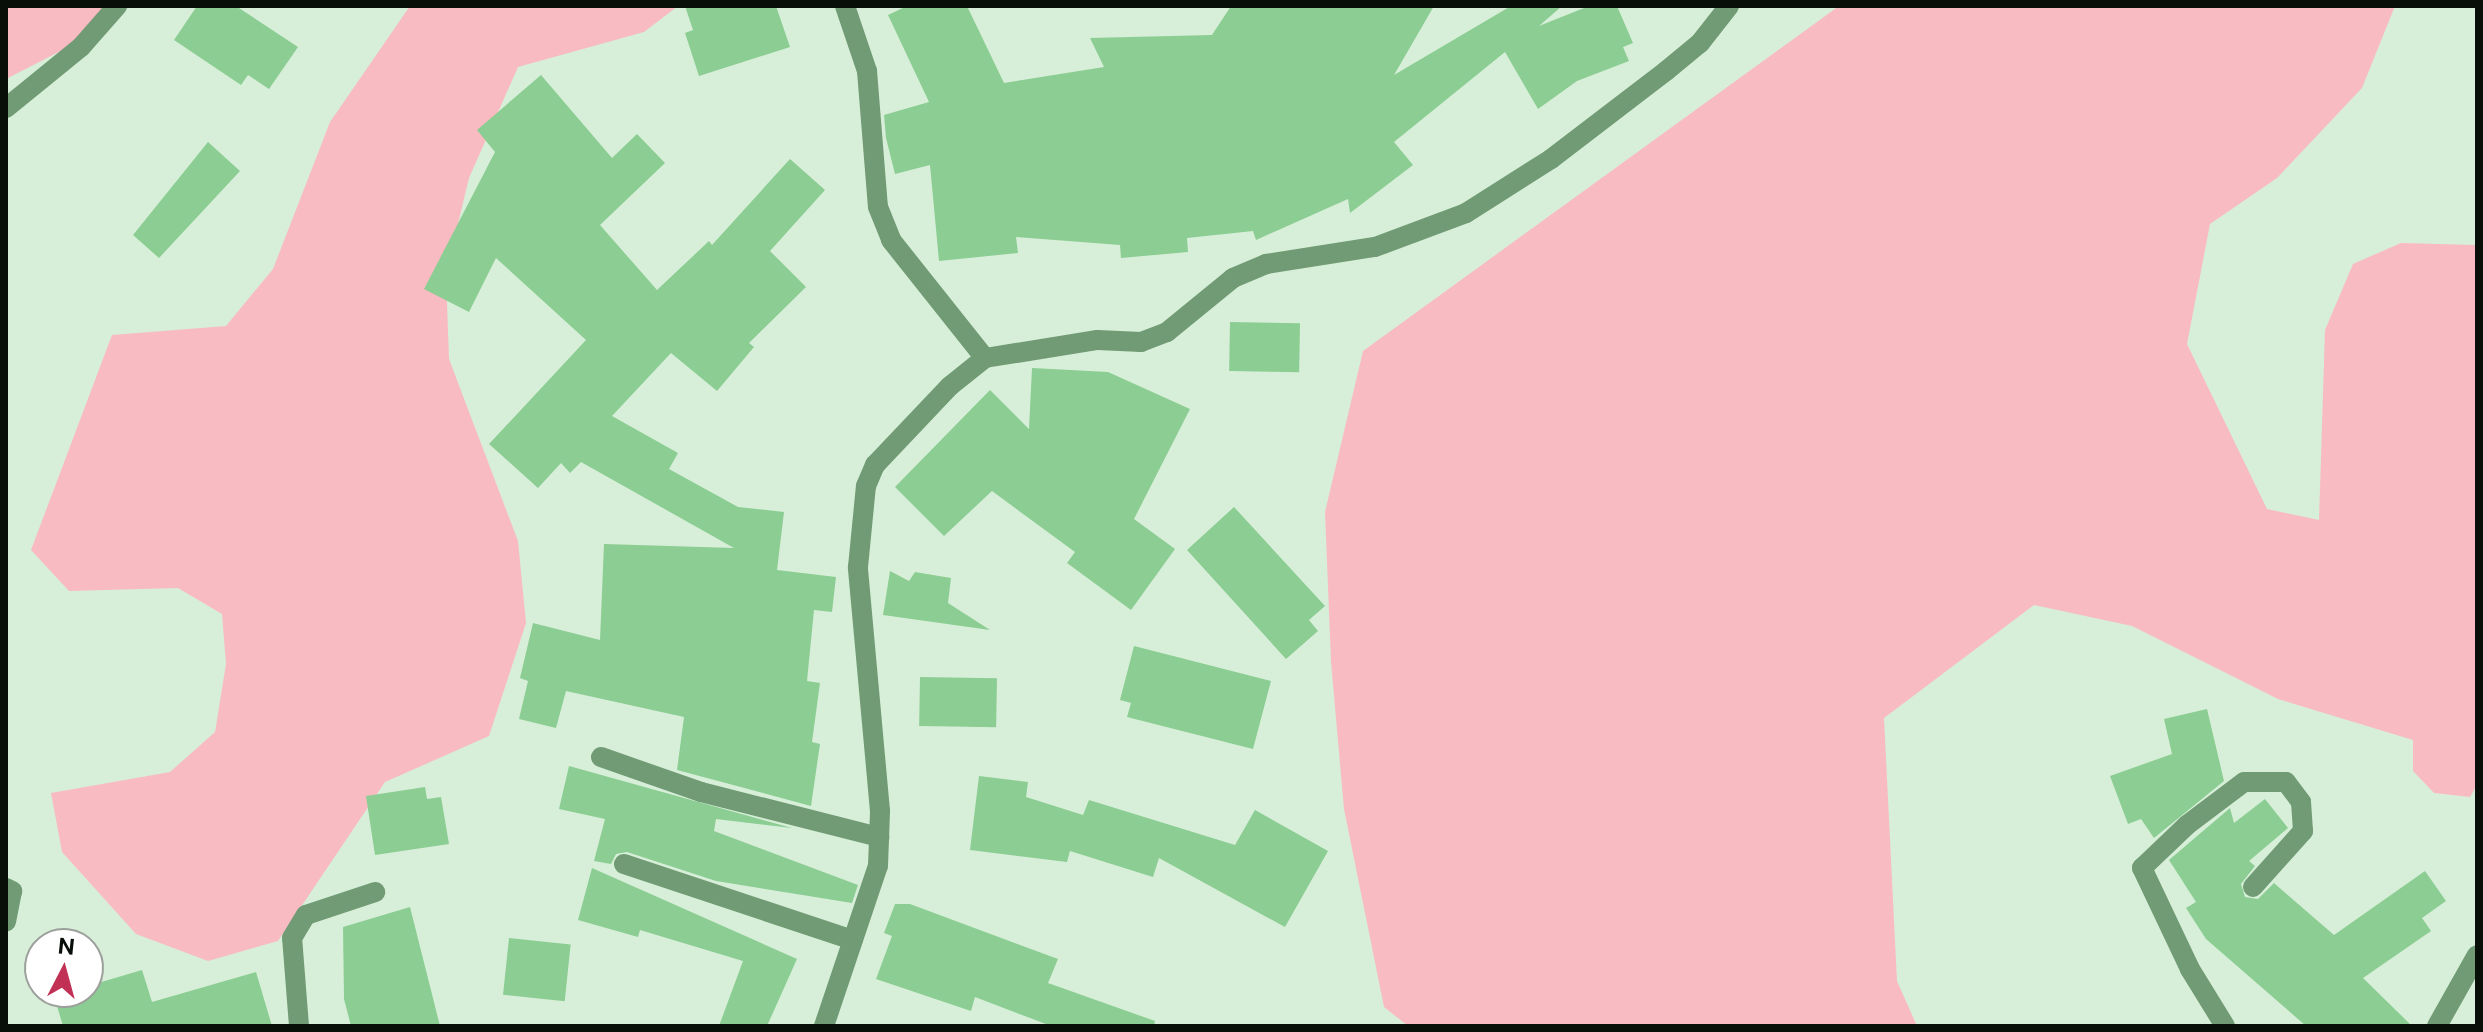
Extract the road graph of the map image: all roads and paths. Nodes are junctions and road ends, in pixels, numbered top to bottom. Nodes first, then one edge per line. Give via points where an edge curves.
1 (117, 6) edge
2 (845, 6) edge
3 (1729, 6) edge
4 (6, 108) edge
5 (985, 358) junction
6 (601, 757) dead end
7 (879, 837) junction
8 (624, 864) dead end
9 (2253, 887) dead end
10 (6, 888) edge
11 (375, 892) dead end
12 (6, 921) edge
13 (853, 940) junction
14 (2477, 955) edge
15 (299, 1026) edge
16 (824, 1026) edge
17 (2225, 1026) edge
18 (2437, 1026) edge

1 - 4 street via 81,47
2 - 5 street via 867,71 878,207 891,240
3 - 5 street via 1700,43 1666,71 1551,159 1454,218 1375,247 1266,264 1233,278 1167,332 1141,342 1082,342
5 - 7 street via 907,430 875,465 866,486 858,567
6 - 7 street via 701,792
7 - 13 street via 878,866
8 - 13 street
9 - 17 street via 2303,831 2301,802 2286,782 2244,782 2142,868 2190,969
10 - 12 street via 12,891
11 - 15 street via 306,915 292,938
13 - 16 street
14 - 18 street

